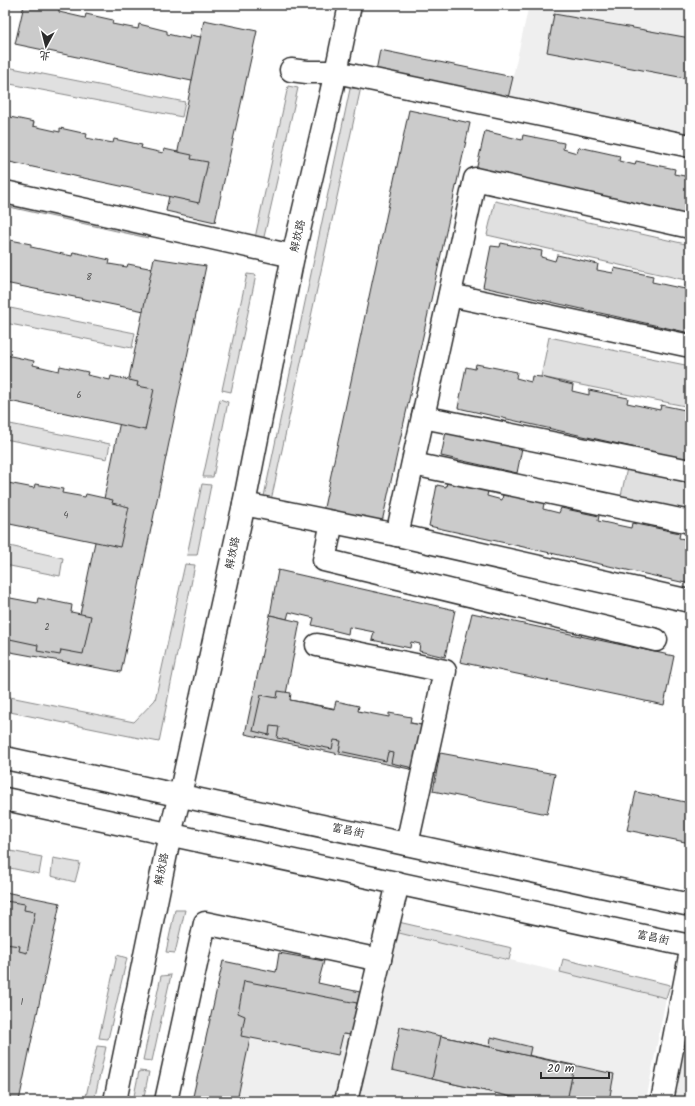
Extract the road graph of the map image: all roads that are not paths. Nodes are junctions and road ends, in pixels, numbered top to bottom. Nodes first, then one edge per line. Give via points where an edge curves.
1 (350, 5) edge
2 (291, 70) dead end
3 (336, 72) junction
4 (690, 146) edge
5 (5, 192) edge
6 (690, 227) edge
7 (293, 256) junction
8 (450, 295) junction
9 (690, 346) edge
10 (423, 417) junction
11 (413, 464) junction
12 (690, 471) edge
13 (244, 504) junction
14 (332, 522) junction
15 (690, 522) edge
16 (397, 535) junction
17 (690, 601) edge
18 (656, 640) dead end
19 (317, 645) dead end
20 (5, 758) edge
21 (180, 795) junction
22 (5, 799) edge
23 (170, 834) junction
24 (407, 844) junction
25 (398, 883) junction
26 (690, 905) edge
27 (690, 946) edge
28 (690, 956) edge
29 (380, 960) junction
30 (115, 1101) edge
31 (166, 1101) edge
32 (346, 1101) edge
33 (662, 1101) edge

1 - 3 street, 解放路
2 - 3 street
3 - 4 street
3 - 7 street, 解放路
5 - 7 street
6 - 8 street via 475,180
7 - 13 street, 解放路
8 - 9 street
8 - 10 street
10 - 11 street
10 - 12 street
11 - 15 street
11 - 16 street
13 - 14 street
13 - 21 street, 解放路
14 - 16 street
14 - 18 street via 324,560
16 - 17 street
19 - 24 street via 445,671
20 - 21 street, 富昌街
21 - 23 street, 解放路
21 - 24 street, 富昌街
22 - 23 street, 富昌街
23 - 25 street, 富昌街
23 - 30 street, 解放路
24 - 26 street, 富昌街
25 - 27 street, 富昌街
25 - 29 street
28 - 33 street
29 - 31 street via 205,923
29 - 32 street

